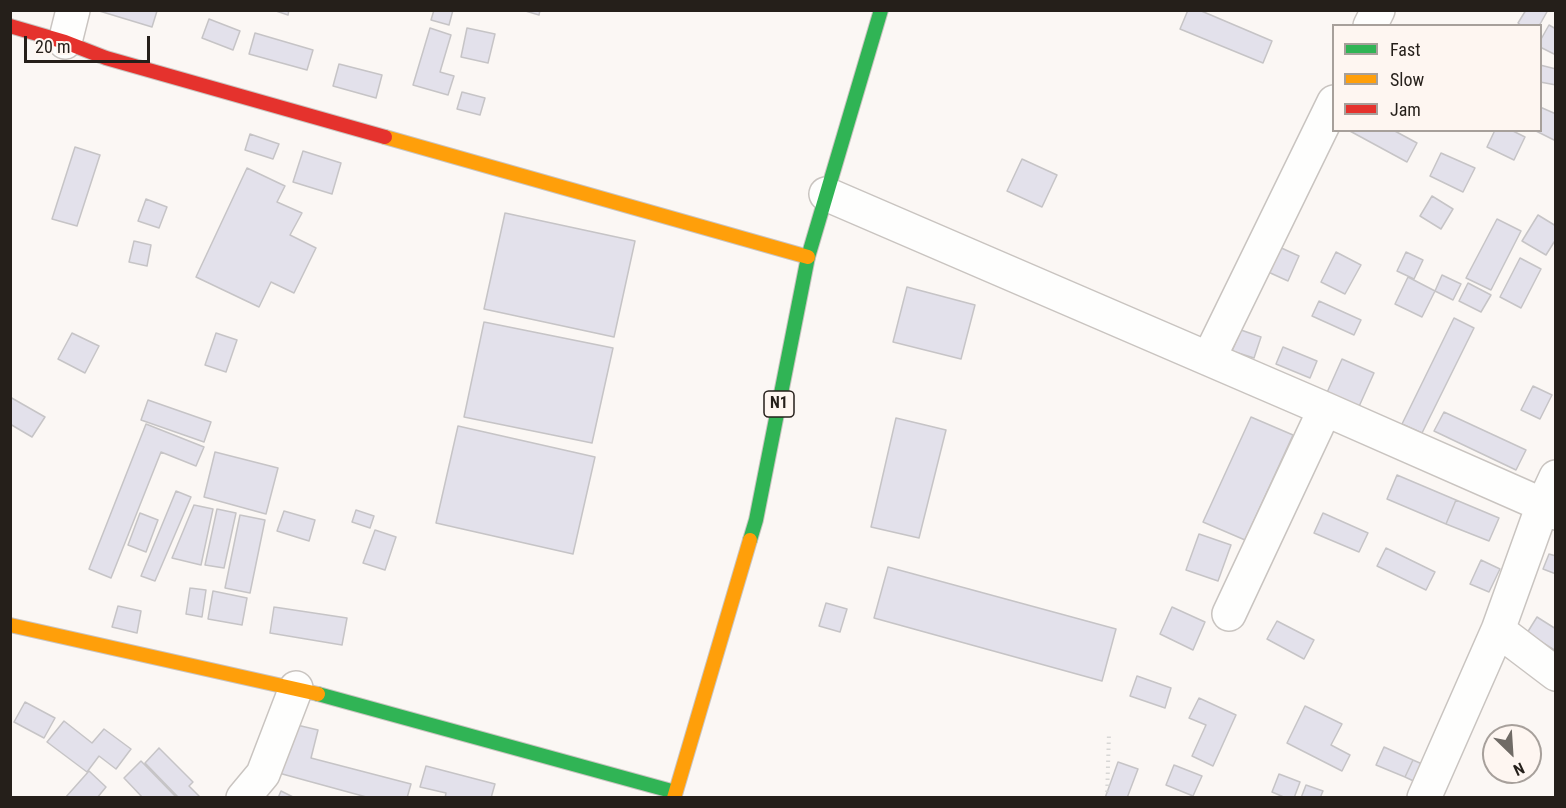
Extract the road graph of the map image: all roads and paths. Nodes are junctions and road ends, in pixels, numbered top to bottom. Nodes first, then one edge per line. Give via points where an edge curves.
1 (73, 10) edge
2 (881, 10) edge
3 (1378, 10) edge
4 (1371, 24) edge
5 (10, 26) edge
6 (65, 42) junction
7 (1332, 106) edge
8 (826, 194) junction
9 (808, 257) junction
10 (1209, 358) junction
11 (1325, 409) junction
12 (1551, 498) edge
13 (1229, 614) dead end
14 (10, 625) edge
15 (1498, 630) junction
16 (1556, 674) edge
17 (296, 688) junction
18 (1109, 733) dead end
19 (674, 795) edge
20 (243, 798) edge
21 (1107, 798) edge
22 (1424, 798) edge

1 - 6 street
2 - 8 main road, N1
3 - 4 street
5 - 6 main road
6 - 9 main road via 106,58
7 - 10 street
8 - 9 main road, N1
8 - 10 street
9 - 19 main road, N1 via 756,520
10 - 11 street
11 - 12 street
11 - 13 street
12 - 15 street
14 - 17 main road
15 - 16 street
15 - 22 street
17 - 19 main road
17 - 20 street via 263,774
18 - 21 path

